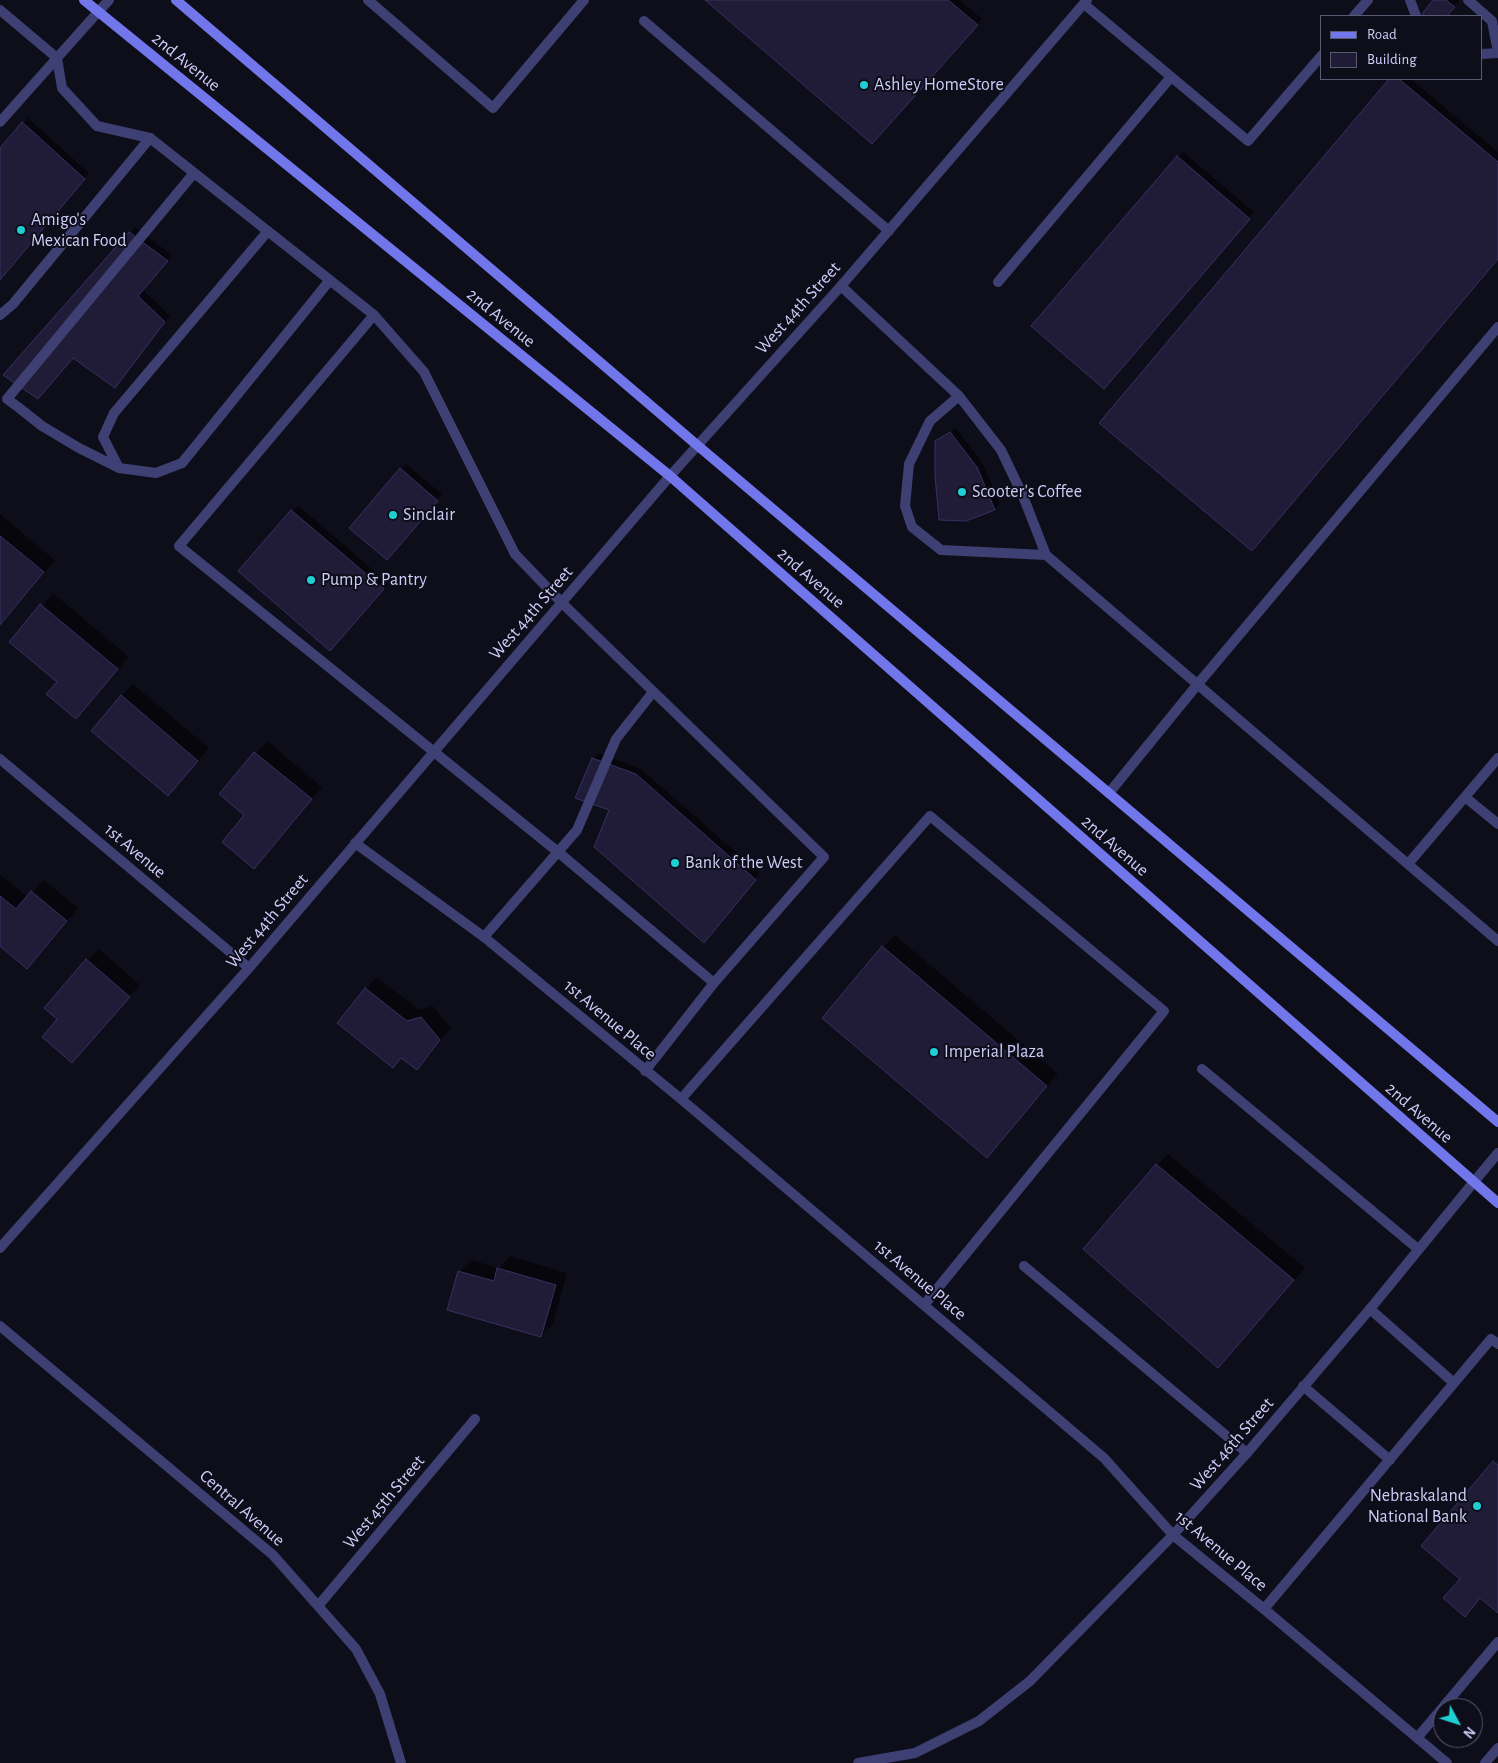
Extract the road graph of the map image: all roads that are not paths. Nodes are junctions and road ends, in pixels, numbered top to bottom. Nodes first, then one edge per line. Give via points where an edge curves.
1 (84, 0) edge
2 (109, 0) edge
3 (176, 0) edge
4 (368, 0) edge
5 (584, 0) edge
6 (1368, 0) edge
7 (1410, 0) edge
8 (1468, 0) edge
9 (1086, 2) edge
10 (0, 10) edge
11 (98, 12) junction
12 (1355, 15) edge
13 (1416, 15) edge
14 (644, 21) dead end
15 (1498, 52) edge
16 (1483, 54) edge
17 (1320, 57) edge
18 (57, 58) junction
19 (1171, 77) junction
20 (0, 122) edge
21 (150, 138) junction
22 (194, 173) junction
23 (268, 231) junction
24 (889, 231) junction
25 (330, 280) junction
26 (998, 282) dead end
27 (841, 286) junction
28 (0, 315) edge
29 (374, 315) junction
30 (1498, 327) edge
31 (959, 396) junction
32 (697, 445) junction
33 (119, 468) junction
34 (670, 476) junction
35 (1046, 555) junction
36 (561, 602) junction
37 (1197, 685) junction
38 (653, 692) junction
39 (433, 752) junction
40 (0, 758) edge
41 (1498, 758) edge
42 (1109, 793) junction
43 (1465, 796) junction
44 (1498, 824) edge
45 (355, 843) junction
46 (558, 852) junction
47 (1408, 864) junction
48 (484, 937) junction
49 (1498, 941) edge
50 (249, 968) junction
51 (714, 983) junction
52 (1202, 1068) dead end
53 (645, 1071) junction
54 (681, 1099) junction
55 (1498, 1122) edge
56 (1498, 1153) edge
57 (1474, 1183) junction
58 (1498, 1203) edge
59 (0, 1248) edge
60 (1418, 1249) junction
61 (1024, 1266) dead end
62 (924, 1305) junction
63 (1370, 1309) junction
64 (0, 1326) edge
65 (1498, 1344) edge
66 (1454, 1383) junction
67 (1303, 1386) junction
68 (475, 1420) dead end
69 (1247, 1453) junction
70 (1390, 1460) junction
71 (1173, 1535) junction
72 (318, 1606) junction
73 (1264, 1609) junction
74 (1498, 1642) edge
75 (1417, 1738) junction
76 (1498, 1748) edge
77 (401, 1763) edge
78 (858, 1763) edge
79 (1447, 1763) edge
80 (1486, 1763) edge

1 - 11 main road, 2nd Avenue
2 - 11 street
3 - 32 main road, 2nd Avenue
4 - 5 street via 493,108
6 - 12 street
7 - 13 street
8 - 15 street via 1492,21
9 - 19 street
9 - 24 street, West 44th Street
10 - 18 street
11 - 18 street
11 - 34 main road, 2nd Avenue
14 - 24 street
15 - 16 street
17 - 19 street via 1248,141
18 - 20 street
18 - 21 street via 62,88 97,126
19 - 26 street
21 - 22 street
21 - 28 street via 13,304
22 - 23 street
22 - 33 street via 7,399 42,426
23 - 25 street
23 - 33 street via 114,413 103,437
24 - 27 street, West 44th Street
25 - 29 street
25 - 33 street via 182,463 156,472
27 - 31 street
27 - 32 street, West 44th Street
29 - 36 street via 424,372 515,554
29 - 39 street via 179,546
30 - 37 street
31 - 35 street via 1001,450
31 - 35 street via 930,421 909,464 905,506 912,527 941,550
32 - 34 street, West 44th Street
32 - 42 main road, 2nd Avenue
34 - 36 street, West 44th Street
34 - 57 main road, 2nd Avenue
35 - 37 street
36 - 38 street
36 - 39 street, West 44th Street
37 - 42 street
37 - 47 street
38 - 46 street via 616,739 577,830
38 - 51 street via 824,857
39 - 45 street, West 44th Street
39 - 46 street
40 - 50 street, 1st Avenue
41 - 43 street
42 - 55 main road, 2nd Avenue
43 - 44 street
43 - 47 street
45 - 48 street, 1st Avenue Place
45 - 50 street, West 44th Street
46 - 48 street
46 - 51 street
47 - 49 street
48 - 53 street, 1st Avenue Place
50 - 59 street, West 44th Street
51 - 53 street
52 - 60 street
53 - 54 street, 1st Avenue Place
54 - 62 street, 1st Avenue Place
54 - 62 street via 930,816 1164,1011
56 - 57 street, West 46th Street
57 - 58 main road, 2nd Avenue
57 - 60 street, West 46th Street
60 - 63 street, West 46th Street
61 - 69 street
62 - 71 street, 1st Avenue Place via 1104,1458
63 - 66 street
63 - 67 street, West 46th Street
64 - 72 street, Central Avenue via 274,1555
65 - 66 street via 1491,1339
66 - 70 street
67 - 69 street, West 46th Street
67 - 70 street
68 - 72 street, West 45th Street
69 - 71 street, West 46th Street
70 - 73 street
71 - 73 street, 1st Avenue Place
71 - 78 street, West 46th Street via 1030,1682 980,1721 915,1753
72 - 77 street, Central Avenue via 356,1649 380,1694
73 - 75 street, 1st Avenue Place
74 - 75 street
75 - 79 street, 1st Avenue Place
76 - 80 street

